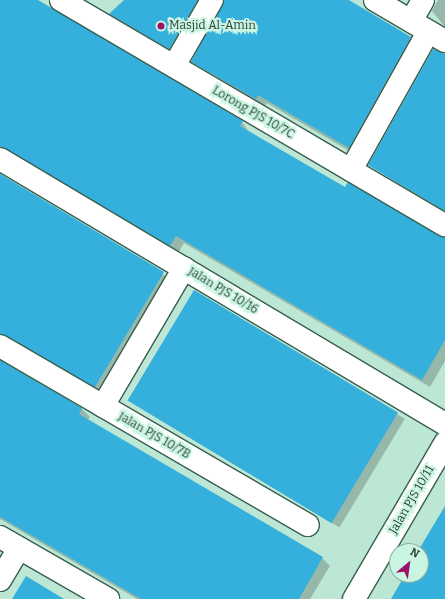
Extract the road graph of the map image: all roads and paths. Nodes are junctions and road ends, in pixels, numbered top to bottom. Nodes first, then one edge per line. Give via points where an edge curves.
1 (61, 0) edge
2 (212, 0) edge
3 (375, 0) edge
4 (423, 0) edge
5 (428, 31) edge
6 (174, 66) junction
7 (0, 159) edge
8 (351, 170) junction
9 (445, 225) edge
10 (184, 268) junction
11 (0, 346) edge
12 (103, 406) junction
13 (445, 424) edge
14 (445, 443) edge
15 (439, 467) edge
16 (308, 526) dead end
17 (0, 537) edge
18 (19, 548) junction
19 (0, 580) edge
20 (108, 599) edge
21 (354, 599) edge

1 - 6 street, Lorong PJS 10/7C
2 - 6 street
3 - 5 street
4 - 5 street
5 - 8 street
6 - 8 street, Lorong PJS 10/7C
7 - 10 street, Jalan PJS 10/16
8 - 9 street, Lorong PJS 10/7C
10 - 12 street
10 - 13 street, Jalan PJS 10/16
11 - 12 street, Jalan PJS 10/7B
12 - 16 street, Jalan PJS 10/7B
14 - 15 street, Jalan PJS 10/11
15 - 21 street, Jalan PJS 10/11
17 - 18 street
18 - 19 street
18 - 20 street

